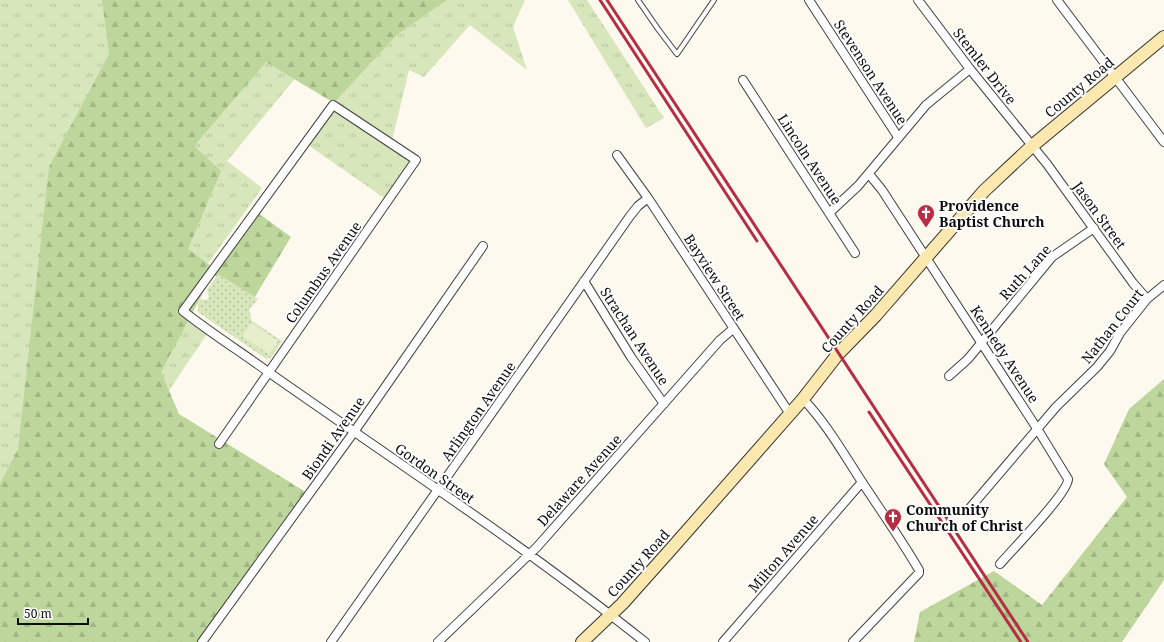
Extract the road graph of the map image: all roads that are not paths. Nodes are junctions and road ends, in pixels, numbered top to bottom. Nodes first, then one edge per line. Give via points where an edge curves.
1 (638, 0) edge
2 (714, 0) edge
3 (809, 0) edge
4 (918, 0) edge
5 (1057, 0) edge
6 (1164, 37) edge
7 (970, 69) junction
8 (1115, 76) junction
9 (743, 80) dead end
10 (898, 137) junction
11 (1164, 142) edge
12 (1032, 146) junction
13 (617, 155) dead end
14 (869, 174) junction
15 (648, 198) junction
16 (829, 213) junction
17 (1094, 228) junction
18 (483, 246) dead end
19 (854, 253) dead end
20 (926, 257) junction
21 (584, 281) junction
22 (1164, 285) edge
23 (1147, 299) junction
24 (183, 311) joint
25 (733, 329) junction
26 (982, 343) junction
27 (269, 372) junction
28 (949, 376) dead end
29 (803, 399) junction
30 (664, 404) junction
31 (790, 414) junction
32 (1038, 430) junction
33 (354, 432) junction
34 (219, 444) dead end
35 (862, 482) junction
36 (438, 491) junction
37 (969, 509) dead end
38 (529, 555) junction
39 (1000, 564) dead end
40 (611, 615) junction
41 (202, 642) edge
42 (331, 642) edge
43 (438, 642) edge
44 (582, 642) edge
45 (645, 642) edge
46 (723, 642) edge
47 (854, 642) edge

1 - 2 lane via 677,54
3 - 10 street, Stevenson Avenue
4 - 7 street, Stemler Drive
5 - 8 street
6 - 8 street, County Road
7 - 10 street via 926,105
7 - 12 street, Stemler Drive
8 - 11 street
8 - 12 street, County Road
9 - 16 street, Lincoln Avenue
10 - 14 street
12 - 17 street, Jason Street
12 - 20 street, County Road via 984,190
13 - 15 street, Bayview Street
14 - 16 street
14 - 20 street, Kennedy Avenue
15 - 21 street, Arlington Avenue via 630,216
15 - 25 street, Bayview Street
16 - 19 street, Lincoln Avenue
17 - 23 street, Jason Street
17 - 26 street, Ruth Lane via 1052,257
18 - 33 street, Biondi Avenue
20 - 26 street, Kennedy Avenue
20 - 29 street, County Road via 838,354
21 - 30 street, Strachan Avenue via 630,357
21 - 36 street, Arlington Avenue
22 - 23 street, Nathan Court
23 - 32 street, Nathan Court via 1097,367 1056,407
24 - 27 street, Gordon Street
24 - 27 street, Columbus Avenue via 333,105 416,160
25 - 30 street, Delaware Avenue via 720,340
25 - 31 street, Bayview Street
26 - 28 street, Ruth Lane
26 - 32 street, Kennedy Avenue
27 - 33 street, Gordon Street
27 - 34 street, Columbus Avenue
29 - 31 street, County Road
29 - 35 street via 818,414
30 - 38 street, Delaware Avenue
31 - 40 street, County Road
32 - 37 street, Nathan Court
32 - 39 street, Kennedy Avenue via 1066,472 1069,483 1049,510
33 - 36 street, Gordon Street
33 - 41 street, Biondi Avenue
35 - 46 street, Milton Avenue
35 - 47 street via 895,529 919,573
36 - 38 street, Gordon Street
36 - 42 street, Arlington Avenue
38 - 40 street, Gordon Street
38 - 43 street, Delaware Avenue
40 - 44 street, County Road
40 - 45 street, Gordon Street

